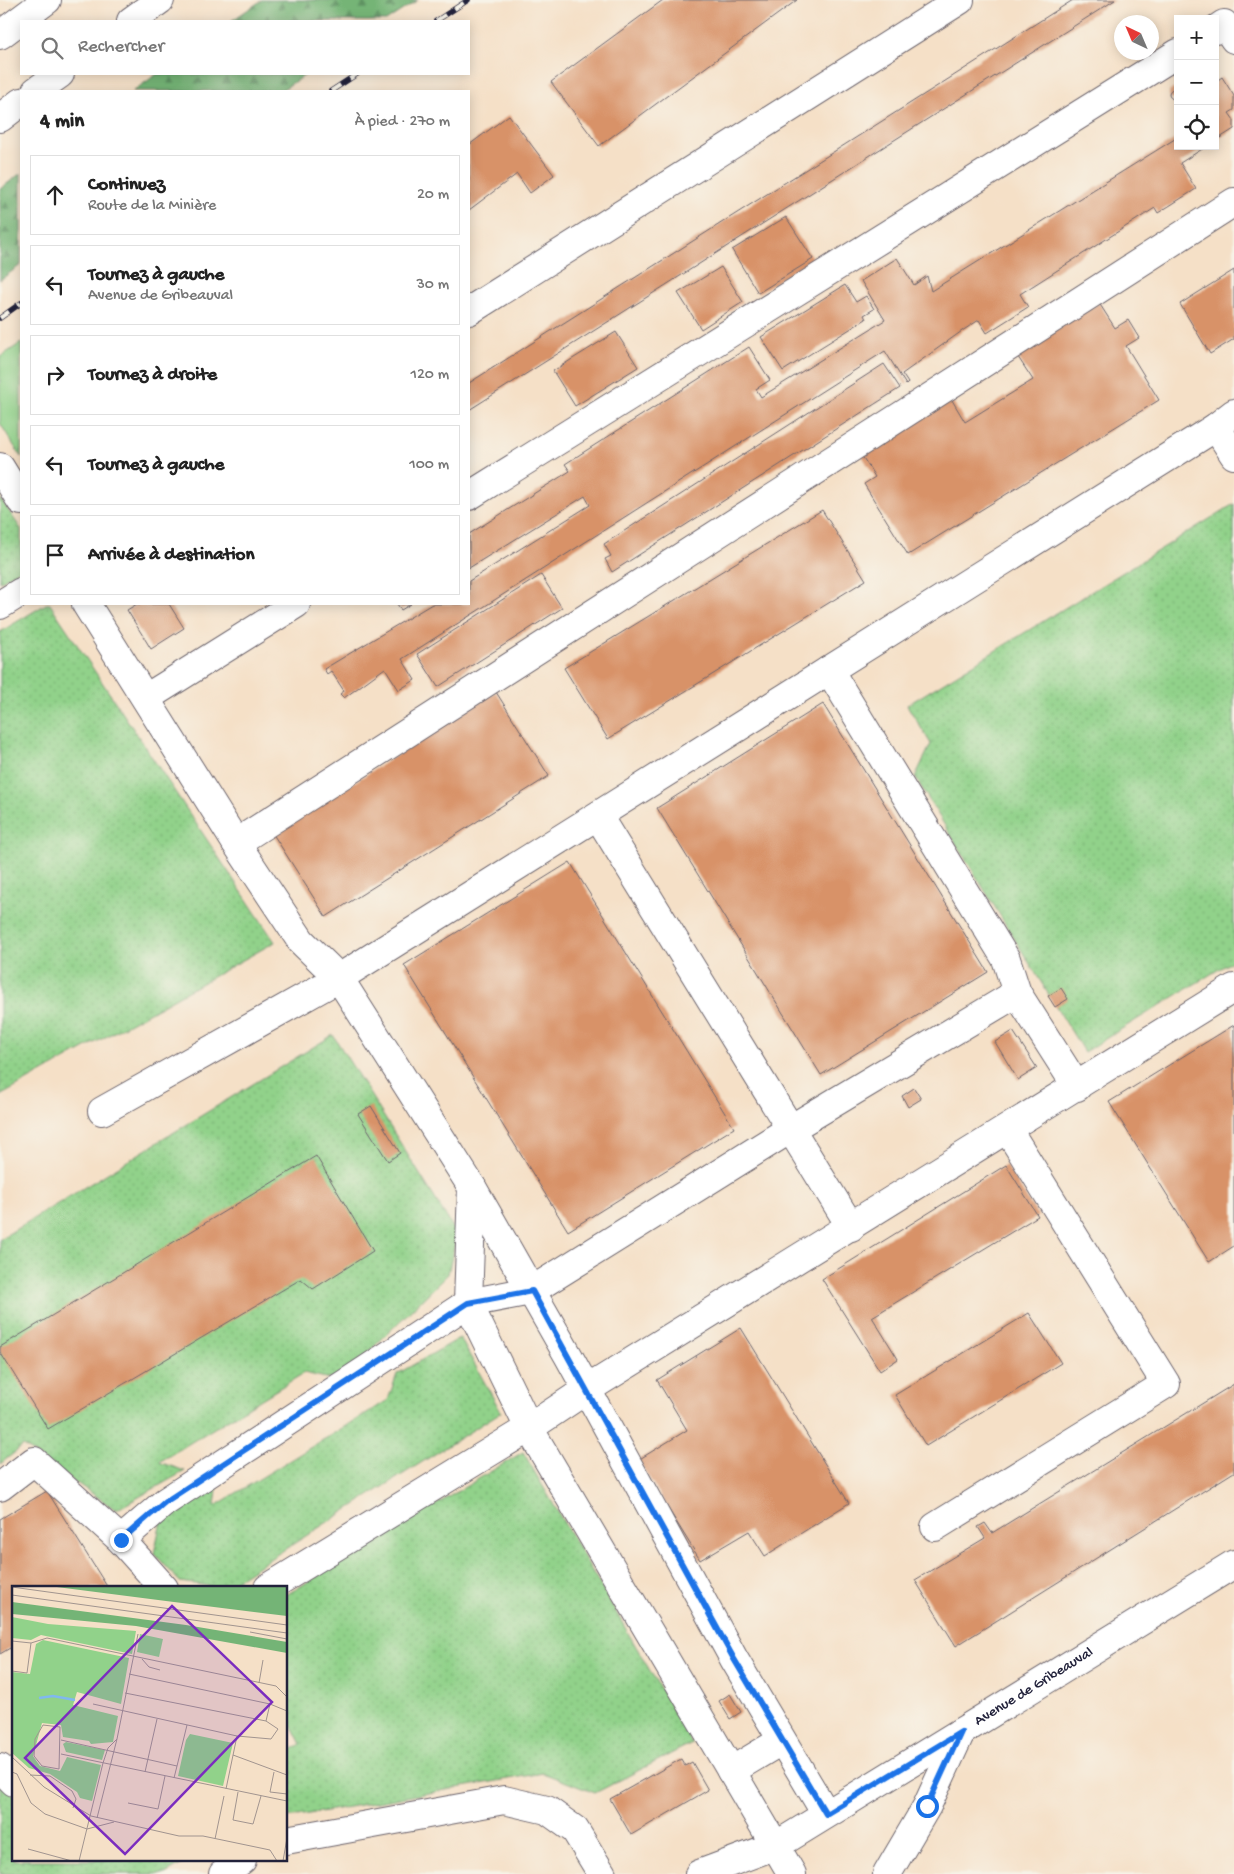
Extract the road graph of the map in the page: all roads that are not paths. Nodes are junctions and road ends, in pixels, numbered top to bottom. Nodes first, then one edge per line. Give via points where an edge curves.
1 (48, 0) edge
2 (160, 0) edge
3 (960, 0) edge
4 (20, 20) edge
5 (21, 20) edge
6 (132, 20) edge
7 (0, 35) edge
8 (1174, 55) edge
9 (59, 75) edge
10 (37, 90) edge
11 (20, 103) edge
12 (0, 118) edge
13 (1234, 202) edge
14 (470, 310) edge
15 (1225, 420) edge
16 (1234, 455) edge
17 (0, 467) edge
18 (470, 495) edge
19 (20, 499) edge
20 (20, 593) edge
21 (0, 605) edge
22 (87, 605) edge
23 (294, 605) edge
24 (829, 670) junction
25 (146, 698) junction
26 (598, 816) junction
27 (236, 843) junction
28 (339, 978) junction
29 (1234, 988) edge
30 (1017, 993) junction
31 (1077, 1087) junction
32 (102, 1111) dead end
33 (792, 1128) junction
34 (1008, 1130) junction
35 (472, 1187) junction
36 (851, 1227) junction
37 (532, 1291) junction
38 (468, 1303) junction
39 (586, 1390) junction
40 (530, 1428) junction
41 (0, 1488) edge
42 (934, 1527) dead end
43 (121, 1540) junction
44 (1234, 1564) edge
45 (162, 1586) edge
46 (271, 1586) edge
47 (961, 1732) junction
48 (781, 1741) junction
49 (0, 1768) edge
50 (732, 1771) junction
51 (12, 1780) edge
52 (826, 1814) junction
53 (288, 1840) edge
54 (777, 1845) junction
55 (239, 1862) edge
56 (223, 1874) edge
57 (602, 1874) edge
58 (699, 1874) edge
59 (792, 1874) edge
60 (887, 1874) edge

1 - 5 main road
2 - 6 main road
3 - 14 main road
4 - 7 main road
8 - 18 main road
9 - 10 main road
11 - 12 main road
13 - 27 main road
15 - 16 main road
15 - 24 main road
17 - 19 main road
20 - 21 main road
22 - 25 main road
23 - 25 main road
24 - 26 main road
24 - 30 main road via 1006,959
25 - 27 main road
26 - 28 main road
26 - 33 main road
27 - 28 main road via 301,941
28 - 32 main road
28 - 35 main road
29 - 31 main road
30 - 31 main road
30 - 33 main road
31 - 34 main road
33 - 36 main road
33 - 37 main road
34 - 36 main road
34 - 42 main road via 1166,1384
35 - 37 main road
35 - 38 main road
36 - 39 main road
37 - 38 main road
37 - 39 main road
38 - 40 main road
38 - 43 main road via 165,1502
39 - 40 main road
39 - 48 main road
40 - 46 main road
40 - 50 main road
41 - 43 main road via 34,1461
43 - 45 main road
44 - 47 main road, Avenue de Gribeauval
47 - 52 main road, Avenue de Gribeauval
47 - 60 main road via 927,1806
48 - 50 main road
48 - 52 main road
49 - 51 main road
50 - 54 main road
52 - 54 main road, Avenue de Gribeauval
53 - 57 main road via 504,1800 547,1810 575,1830
54 - 58 main road, Avenue de Gribeauval
54 - 59 main road
55 - 56 main road

